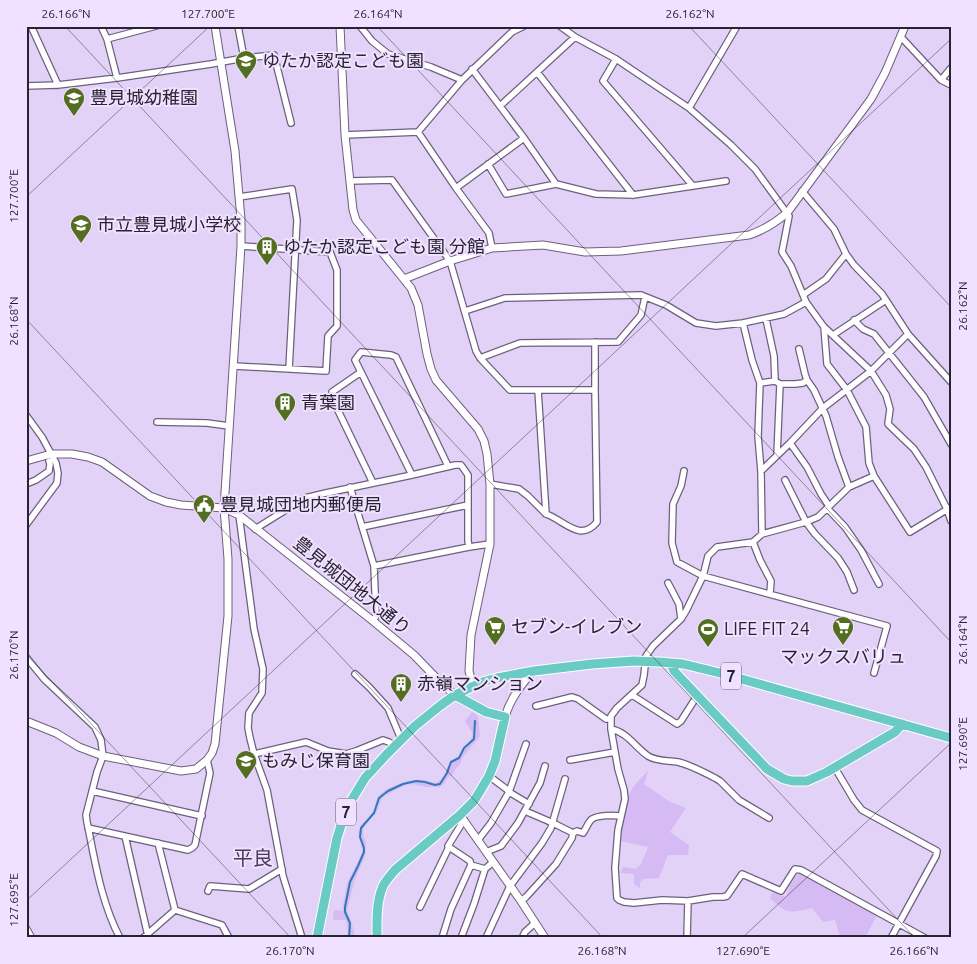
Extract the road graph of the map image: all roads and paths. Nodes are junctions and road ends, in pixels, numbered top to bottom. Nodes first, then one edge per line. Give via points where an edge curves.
1 (31, 26) edge
2 (102, 26) edge
3 (156, 26) edge
4 (215, 26) edge
5 (238, 26) edge
6 (340, 26) edge
7 (360, 26) edge
8 (524, 26) edge
9 (560, 26) edge
10 (737, 26) edge
11 (906, 26) edge
12 (575, 37) junction
13 (901, 37) junction
14 (107, 39) junction
15 (244, 58) junction
16 (616, 59) junction
17 (221, 62) junction
18 (951, 68) edge
19 (472, 70) junction
20 (537, 72) junction
21 (117, 78) junction
22 (462, 80) junction
23 (941, 80) junction
24 (58, 85) junction
25 (951, 85) edge
26 (26, 86) edge
27 (500, 106) junction
28 (689, 108) junction
29 (291, 124) dead end
30 (418, 132) junction
31 (345, 135) junction
32 (524, 138) junction
33 (488, 164) junction
34 (350, 181) junction
35 (726, 181) dead end
36 (556, 184) junction
37 (693, 186) junction
38 (456, 188) junction
39 (802, 191) junction
40 (633, 195) junction
41 (239, 197) junction
42 (787, 213) junction
43 (241, 246) junction
44 (492, 248) junction
45 (296, 249) junction
46 (846, 254) junction
47 (450, 261) junction
48 (404, 279) junction
49 (803, 295) junction
50 (646, 297) junction
51 (886, 300) junction
52 (806, 302) junction
53 (465, 311) junction
54 (766, 319) junction
55 (854, 320) junction
56 (743, 323) junction
57 (824, 326) junction
58 (908, 334) junction
59 (833, 335) junction
60 (595, 342) junction
61 (799, 349) dead end
62 (888, 354) junction
63 (480, 358) junction
64 (234, 366) junction
65 (289, 369) junction
66 (871, 371) junction
67 (361, 372) junction
68 (807, 380) junction
69 (951, 382) edge
70 (760, 383) junction
71 (778, 383) junction
72 (538, 390) junction
73 (595, 390) junction
74 (847, 390) junction
75 (822, 408) junction
76 (26, 415) edge
77 (157, 422) dead end
78 (229, 426) junction
79 (790, 443) junction
80 (951, 444) edge
81 (778, 455) junction
82 (50, 458) junction
83 (26, 461) edge
84 (448, 466) junction
85 (684, 471) dead end
86 (761, 471) junction
87 (412, 475) junction
88 (874, 476) junction
89 (785, 480) dead end
90 (373, 483) junction
91 (26, 484) edge
92 (490, 484) junction
93 (849, 487) junction
94 (350, 488) junction
95 (468, 505) junction
96 (828, 507) junction
97 (224, 508) junction
98 (949, 508) edge
99 (546, 514) junction
100 (239, 515) junction
101 (951, 521) edge
102 (806, 522) junction
103 (26, 525) edge
104 (362, 527) junction
105 (256, 528) junction
106 (762, 534) junction
107 (753, 542) junction
108 (490, 544) junction
109 (469, 547) junction
110 (374, 566) junction
111 (703, 576) junction
112 (668, 583) dead end
113 (879, 584) dead end
114 (854, 590) dead end
115 (770, 594) junction
116 (681, 619) junction
117 (373, 621) junction
118 (26, 657) edge
119 (646, 661) junction
120 (671, 663) junction
121 (534, 671) junction
122 (874, 673) dead end
123 (355, 674) dead end
124 (472, 686) junction
125 (456, 695) junction
126 (632, 695) junction
127 (697, 696) junction
128 (536, 706) dead end
129 (505, 717) junction
130 (610, 719) junction
131 (26, 721) edge
132 (902, 724) junction
133 (611, 729) junction
134 (951, 738) edge
135 (401, 739) junction
136 (526, 744) dead end
137 (394, 746) junction
138 (615, 752) junction
139 (254, 754) junction
140 (103, 756) junction
141 (207, 760) junction
142 (570, 760) dead end
143 (545, 766) dead end
144 (835, 768) junction
145 (489, 776) junction
146 (565, 779) dead end
147 (92, 790) junction
148 (509, 792) junction
149 (529, 804) junction
150 (525, 811) junction
151 (202, 816) junction
152 (621, 816) junction
153 (462, 818) junction
154 (769, 818) dead end
155 (553, 823) junction
156 (88, 828) junction
157 (573, 833) junction
158 (125, 836) junction
159 (478, 840) junction
160 (158, 843) junction
161 (449, 847) junction
162 (486, 852) junction
163 (493, 862) junction
164 (471, 865) junction
165 (282, 869) junction
166 (485, 870) junction
167 (510, 886) junction
168 (208, 891) dead end
169 (521, 901) junction
170 (688, 901) junction
171 (420, 907) dead end
172 (174, 910) junction
173 (535, 923) junction
174 (899, 924) junction
175 (26, 929) edge
176 (146, 936) edge
177 (31, 938) edge
178 (120, 938) edge
179 (229, 938) edge
180 (302, 938) edge
181 (317, 938) edge
182 (376, 938) edge
183 (442, 938) edge
184 (461, 938) edge
185 (486, 938) edge
186 (522, 938) edge
187 (545, 938) edge
188 (687, 938) edge
189 (891, 938) edge
190 (925, 938) edge

1 - 24 street
2 - 14 street
3 - 14 street
4 - 17 street
5 - 15 street
6 - 31 street
7 - 22 street via 388,54
8 - 19 street via 512,32
9 - 12 street
10 - 28 street
11 - 13 street
12 - 16 street
12 - 20 street
13 - 23 street
13 - 39 street via 871,99
14 - 21 street
15 - 17 street
15 - 29 street via 274,55
16 - 28 street
16 - 37 street via 603,81
17 - 21 street
17 - 41 street
18 - 23 street
19 - 22 street
19 - 27 street
20 - 27 street
20 - 40 street
21 - 24 street
22 - 30 street
23 - 25 street
24 - 26 street
27 - 32 street
28 - 42 street via 755,168
30 - 31 street
30 - 38 street
31 - 34 street
32 - 33 street
32 - 36 street
33 - 36 street via 506,194
33 - 38 street
34 - 47 street via 392,180
34 - 48 street via 356,220
35 - 37 street
36 - 40 street via 596,194
37 - 40 street
38 - 44 street via 489,233
39 - 42 street
39 - 46 street via 834,229
41 - 43 street
41 - 45 street via 292,189 298,220
42 - 44 street via 763,231 749,235 621,251 585,252 542,245
42 - 49 street via 782,252
43 - 45 street
43 - 64 street
44 - 47 street
45 - 65 street
45 - 65 street via 330,252 337,270 337,326 328,336 326,372
46 - 49 street via 826,279
46 - 51 street
47 - 48 street
47 - 53 street
48 - 92 street via 418,304 427,354 436,380 478,429 484,441
49 - 52 street
50 - 53 street via 505,298
50 - 56 street via 696,323 716,326
50 - 60 street via 641,315 618,342
51 - 55 street
51 - 58 street
52 - 54 street
52 - 57 street
53 - 63 street
54 - 56 street
54 - 71 street
55 - 59 street
55 - 62 street via 874,334
56 - 70 street
57 - 59 street
57 - 74 street via 827,364
58 - 62 street
58 - 69 street
59 - 66 street
60 - 63 street via 520,343
60 - 73 street
61 - 68 street
62 - 66 street
62 - 80 street via 924,397
63 - 72 street via 510,390
64 - 65 street
64 - 78 street
66 - 74 street
66 - 98 street via 886,395 890,409 888,424 914,448
67 - 84 street via 355,360 362,352 396,357
67 - 87 street
67 - 90 street via 332,392 332,398
68 - 71 street
68 - 75 street
70 - 71 street
70 - 86 street via 758,436
71 - 81 street
72 - 73 street
72 - 99 street
73 - 99 street via 597,522 589,529 577,530
74 - 75 street
74 - 88 street via 866,427 869,463
75 - 79 street
75 - 93 street
76 - 82 street via 42,437
77 - 78 street
78 - 97 street
79 - 81 street
79 - 96 street
81 - 86 street
82 - 83 street
82 - 91 street via 49,471
82 - 97 street via 72,454 88,457 102,462 150,496 166,502
82 - 103 street via 56,463 57,483
84 - 87 street
84 - 95 street via 461,465 468,475
85 - 111 street via 673,504 672,543 676,562
86 - 106 street
87 - 90 street
88 - 93 street
88 - 98 street via 910,532
89 - 102 street
90 - 94 street
92 - 99 street via 519,489
92 - 108 street
93 - 96 street
94 - 104 street
94 - 105 street via 305,498
95 - 104 street
95 - 109 street
96 - 102 street via 818,517
96 - 113 street via 861,550
97 - 100 street, 豊見城団地大通り
97 - 141 street via 228,559 227,631 215,744
98 - 101 street
100 - 105 street, 豊見城団地大通り
100 - 139 street via 254,629 264,670 262,693 249,713
102 - 106 street
102 - 114 street via 838,558
104 - 110 street
105 - 117 street, 豊見城団地大通り
106 - 107 street
107 - 111 street via 718,547 708,556
107 - 115 street via 771,581
108 - 109 street
108 - 124 street via 470,635
109 - 110 street
110 - 117 street via 376,616
111 - 115 street
111 - 116 street
112 - 116 street via 679,604
115 - 122 street via 887,626
116 - 119 street via 653,646
117 - 125 street, 豊見城団地大通り
118 - 140 street via 94,727 102,740
119 - 120 main road, 7
119 - 121 main road, 7
119 - 126 street via 642,685
120 - 127 main road, 7 via 674,671
120 - 132 main road, 7 via 720,672
121 - 124 main road, 7
121 - 129 street via 515,694
123 - 135 street via 388,708
124 - 125 main road, 7
125 - 129 main road via 486,712
125 - 135 main road, 7
126 - 127 street via 677,724
126 - 130 street
127 - 144 main road, 7 via 776,775 792,781 807,781
128 - 130 street via 578,698
129 - 145 main road
130 - 133 street
131 - 140 street
132 - 134 main road, 7
132 - 144 main road, 7 via 895,732
133 - 138 street
133 - 154 street via 629,738 650,757 679,762 720,781 739,800
135 - 137 main road, 7
136 - 148 street
137 - 139 street via 383,740 346,754 306,742
137 - 181 main road, 7 via 366,778 344,816 332,856
138 - 142 street
138 - 152 street via 625,799
139 - 165 street via 267,790
140 - 141 street via 181,771 196,769
140 - 147 street
141 - 151 street via 210,773
143 - 149 street
144 - 174 street via 862,810 937,851
145 - 148 street
145 - 153 main road
146 - 155 street
147 - 151 street
147 - 156 street via 86,815
148 - 149 street
148 - 159 street
149 - 150 street
150 - 155 street
150 - 162 street via 501,846
151 - 160 street via 192,848 188,850
152 - 157 street via 595,818 583,833
152 - 170 street via 615,868 617,898 634,903
153 - 159 street
153 - 161 street
153 - 182 main road via 388,879 379,900
155 - 157 street
155 - 167 street via 542,844
156 - 158 street
156 - 178 street via 103,897
157 - 169 street via 556,864
158 - 160 street
158 - 176 street
159 - 162 street
160 - 172 street
161 - 164 street
161 - 171 street
162 - 163 street
163 - 166 street
163 - 167 street
164 - 166 street
164 - 183 street
165 - 168 street via 250,890 210,886
165 - 180 street
166 - 184 street
167 - 169 street
167 - 185 street
169 - 173 street
170 - 174 street via 727,896 742,874 781,891 795,869
170 - 188 street
172 - 176 street
172 - 179 street via 222,925
173 - 186 street
173 - 187 street
174 - 189 street
174 - 190 street
175 - 177 street

